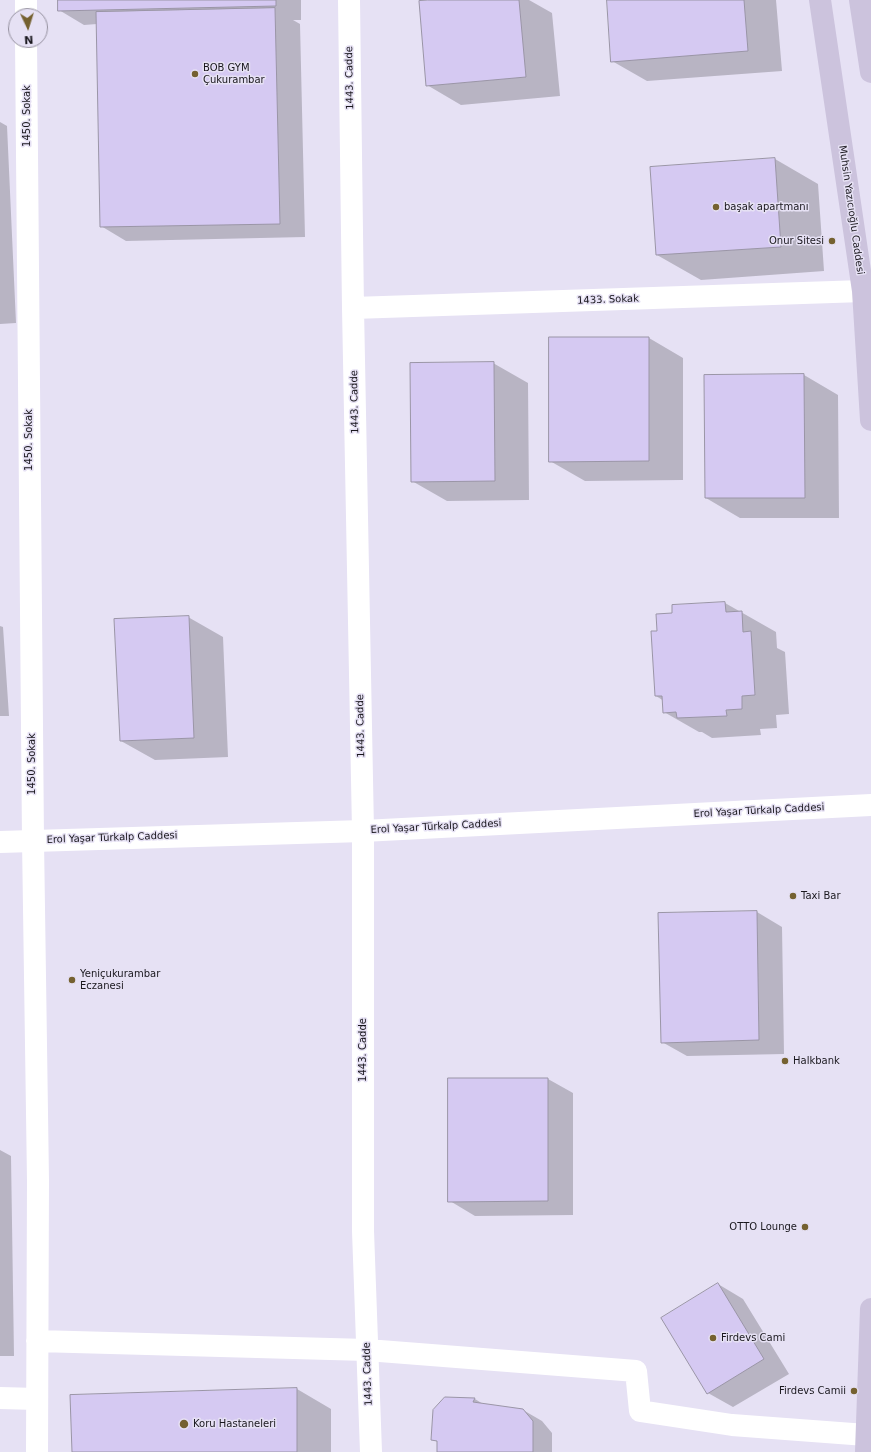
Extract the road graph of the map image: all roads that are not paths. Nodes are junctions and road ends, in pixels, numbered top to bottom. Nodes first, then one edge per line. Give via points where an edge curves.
1 (349, 0) edge
2 (820, 0) edge
3 (860, 0) edge
4 (26, 48) edge
5 (871, 72) edge
6 (863, 291) junction
7 (353, 308) junction
8 (871, 420) edge
9 (871, 805) edge
10 (363, 831) junction
11 (33, 840) junction
12 (0, 842) edge
13 (871, 1308) edge
14 (37, 1341) junction
15 (367, 1350) junction
16 (0, 1398) edge
17 (37, 1399) junction
18 (866, 1443) edge
19 (37, 1452) edge
20 (371, 1452) edge

1 - 7 street, 1443. Cadde
2 - 6 main road, Muhsin Yazıcıoğlu Caddesi
3 - 5 main road
4 - 11 street, 1450. Sokak
6 - 7 street, 1433. Sokak
6 - 8 main road, Muhsin Yazıcıoğlu Caddesi
7 - 10 street, 1443. Cadde
9 - 10 street, Erol Yaşar Türkalp Caddesi
10 - 11 street, Erol Yaşar Türkalp Caddesi
10 - 15 street, 1443. Cadde via 363,1230
11 - 12 street, Erol Yaşar Türkalp Caddesi
11 - 14 street, 1450. Sokak via 38,1181
13 - 18 main road
14 - 15 street
14 - 17 street, 1450. Sokak
15 - 18 street via 636,1371 640,1411
15 - 20 street, 1443. Cadde
16 - 17 street
17 - 19 street, 1450. Sokak

